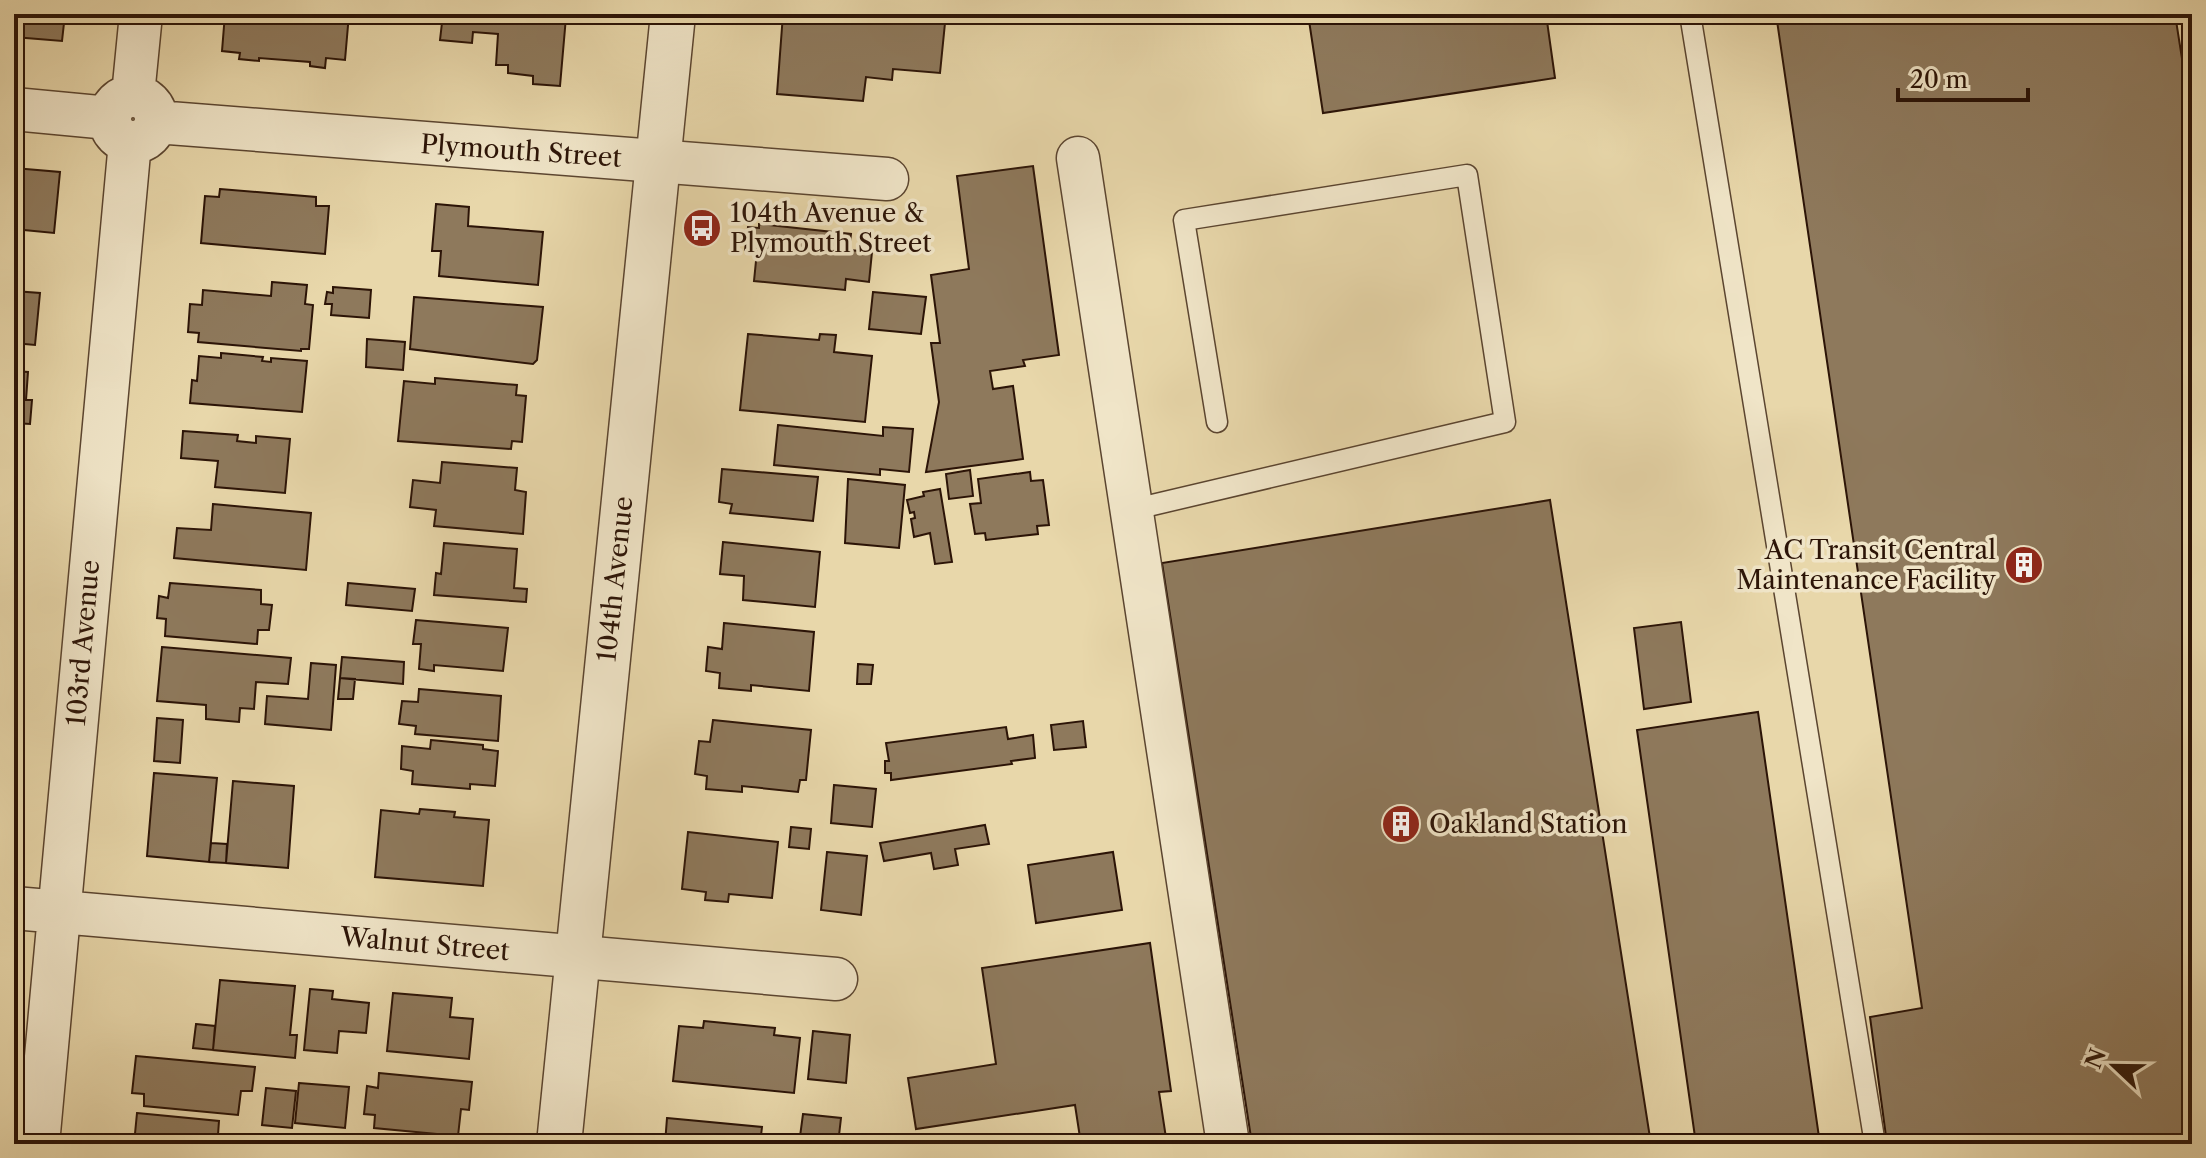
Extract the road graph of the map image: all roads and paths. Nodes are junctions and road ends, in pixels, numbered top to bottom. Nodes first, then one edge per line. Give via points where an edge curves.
1 (141, 14) edge
2 (673, 14) edge
3 (1690, 14) edge
4 (14, 109) edge
5 (132, 119) junction
6 (1078, 158) dead end
7 (658, 161) junction
8 (887, 179) dead end
9 (1217, 422) dead end
10 (1131, 510) junction
11 (14, 908) edge
12 (58, 912) junction
13 (577, 957) junction
14 (836, 979) dead end
15 (38, 1144) edge
16 (559, 1144) edge
17 (1228, 1144) edge
18 (1875, 1144) edge

1 - 5 street, 103rd Avenue
2 - 7 street, 104th Avenue
3 - 18 lane
4 - 5 street, Plymouth Street
5 - 7 street, Plymouth Street
5 - 12 street, 103rd Avenue
6 - 10 street
7 - 8 street, Plymouth Street
7 - 13 street, 104th Avenue
9 - 10 lane via 1184,220 1467,175 1505,422
10 - 17 street via 1232,1088
11 - 12 street, Walnut Street
12 - 13 street, Walnut Street
12 - 15 street, 103rd Avenue
13 - 14 street, Walnut Street
13 - 16 street, 104th Avenue

